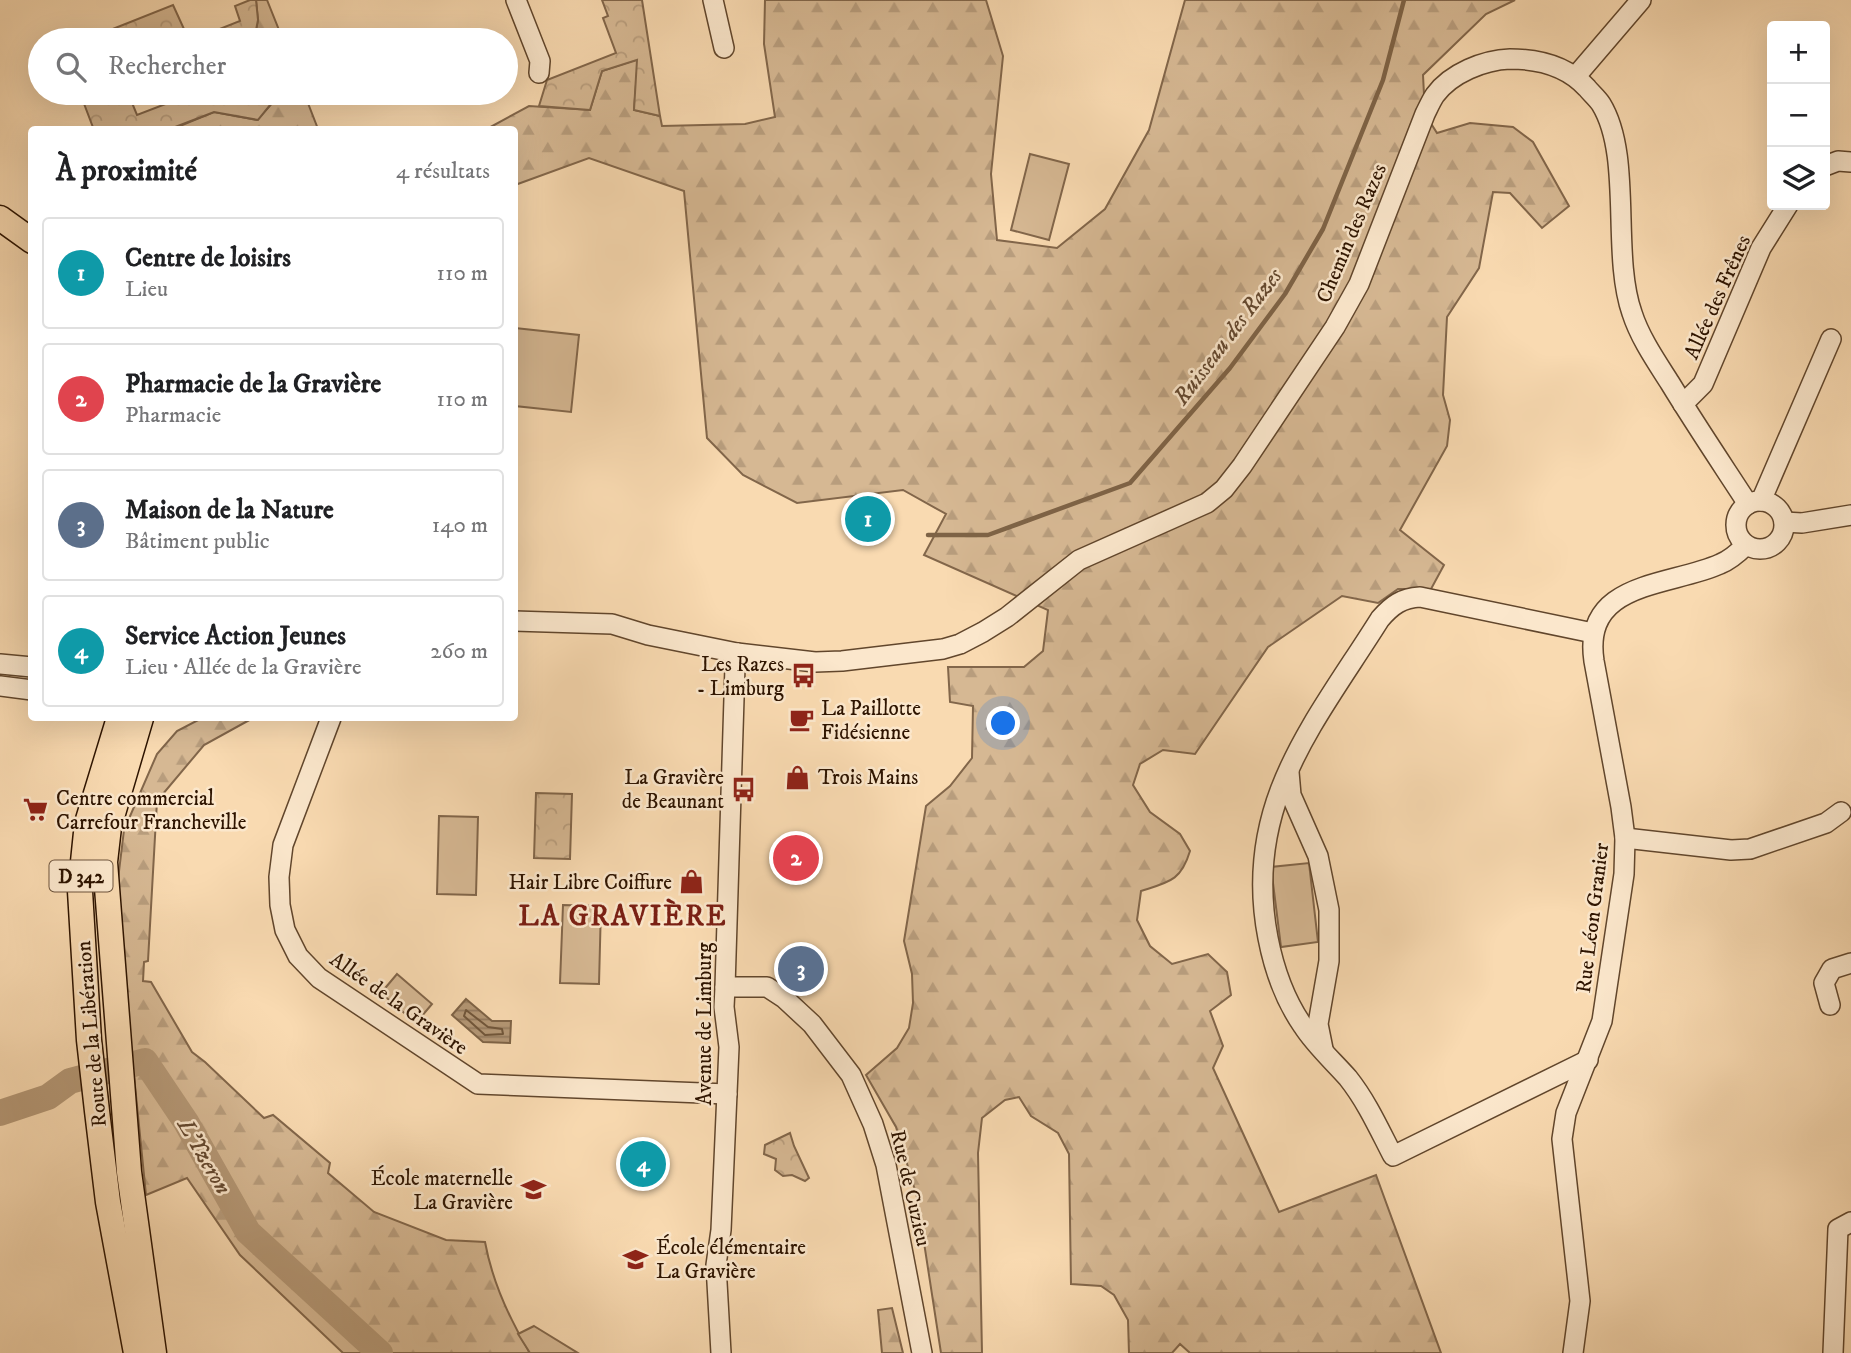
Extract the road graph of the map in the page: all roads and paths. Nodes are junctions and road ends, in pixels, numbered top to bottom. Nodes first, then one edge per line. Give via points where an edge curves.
1 (516, 0) edge
2 (713, 0) edge
3 (1641, 0) edge
4 (724, 48) dead end
5 (539, 73) dead end
6 (1576, 76) junction
7 (1851, 162) edge
8 (1830, 164) edge
9 (0, 201) edge
10 (1785, 210) edge
11 (0, 218) edge
12 (28, 221) edge
13 (28, 239) edge
14 (1831, 339) dead end
15 (1683, 404) junction
16 (1755, 502) junction
17 (1851, 516) edge
18 (1784, 522) junction
19 (1735, 527) junction
20 (1746, 545) junction
21 (1719, 565) junction
22 (518, 621) edge
23 (1593, 633) junction
24 (518, 634) edge
25 (648, 635) junction
26 (737, 653) junction
27 (0, 664) edge
28 (28, 667) edge
29 (0, 686) edge
30 (28, 690) edge
31 (118, 721) edge
32 (140, 721) edge
33 (330, 721) edge
34 (1289, 768) junction
35 (1841, 812) dead end
36 (1303, 823) junction
37 (1267, 827) junction
38 (1625, 838) junction
39 (1851, 963) edge
40 (724, 987) junction
41 (1321, 999) junction
42 (1290, 1004) junction
43 (1830, 1006) dead end
44 (1323, 1051) junction
45 (1588, 1060) junction
46 (727, 1094) junction
47 (1851, 1222) edge
48 (136, 1353) edge
49 (154, 1353) edge
50 (720, 1353) edge
51 (922, 1353) edge
52 (1573, 1353) edge
53 (1833, 1353) edge

1 - 5 street via 540,61
2 - 4 street
3 - 6 street
6 - 15 street, Chemin des Razes via 1600,103 1611,126 1632,313
6 - 26 street, Chemin des Razes via 1549,64 1499,60 1473,67 1436,94 1359,284 1335,327 1242,466 1207,503 1079,560 1007,617 960,644 842,661
7 - 8 street
9 - 12 main road
10 - 15 street, Allée des Frênes via 1761,248 1703,384
11 - 13 main road
14 - 16 street
15 - 16 street, Chemin des Razes
16 - 18 street via 1778,509
16 - 19 street via 1741,509
17 - 18 street
18 - 20 street via 1782,535 1773,546 1759,549
19 - 20 street
19 - 21 street
20 - 21 street
21 - 23 street via 1613,601
22 - 25 street, Chemin des Razes via 612,624
23 - 34 street via 1407,597 1380,619
23 - 38 street, Rue Léon Granier via 1591,643
24 - 25 street, Chemin des Razes
25 - 26 street, Chemin des Razes
26 - 40 street, Avenue de Limburg
27 - 28 street
29 - 30 street
31 - 48 main road, Route de la Libération / D 342 via 87,823 80,891 89,1040 108,1202
32 - 49 main road, Route de la Libération / D 342 via 109,828 105,862 134,1213
33 - 46 street, Allée de la Gravière via 283,845 279,877 285,930 298,956 319,978 478,1084
34 - 36 street via 1291,795
34 - 37 street
35 - 38 street via 1826,823 1750,849
36 - 37 street via 1293,817 1280,818
36 - 41 street via 1318,856 1329,910 1329,961
37 - 42 street via 1262,864 1264,915 1273,965
38 - 45 street, Rue Léon Granier via 1602,1021
39 - 43 street via 1832,969 1824,983
40 - 46 street, Avenue de Limburg
40 - 51 street, Rue de Cuzieu via 767,987 784,998 851,1075 886,1165
41 - 42 street via 1300,1007
41 - 44 street via 1318,1024
42 - 44 street
44 - 45 street via 1364,1101 1393,1156
45 - 52 street, Rue Léon Granier via 1566,1113 1562,1139 1580,1301
46 - 50 street, Avenue de Limburg via 722,1230 716,1265
47 - 53 street via 1838,1229

